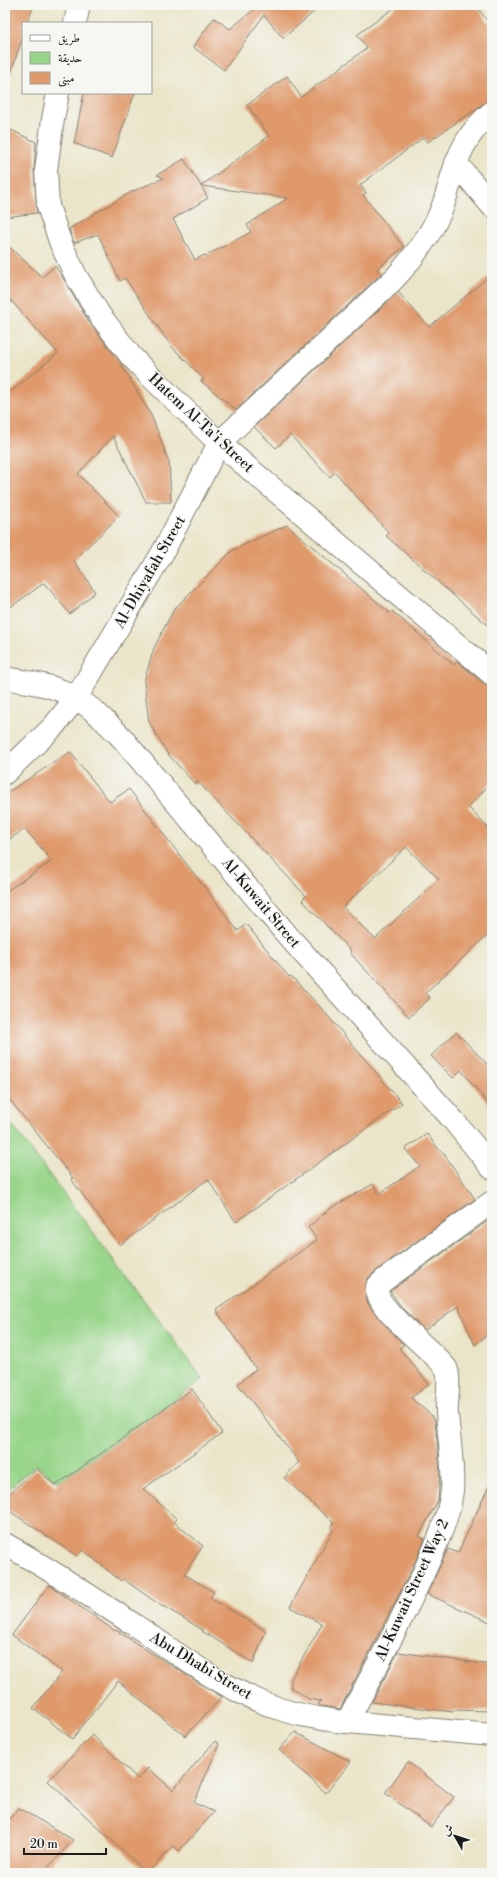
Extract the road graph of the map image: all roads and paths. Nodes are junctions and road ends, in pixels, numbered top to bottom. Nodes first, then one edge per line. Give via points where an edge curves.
1 (79, 5) edge
2 (75, 22) edge
3 (58, 94) edge
4 (492, 112) edge
5 (456, 164) junction
6 (492, 206) edge
7 (219, 443) junction
8 (492, 674) edge
9 (5, 678) edge
10 (76, 698) junction
11 (5, 773) edge
12 (492, 1168) edge
13 (492, 1202) edge
14 (5, 1544) edge
15 (347, 1722) junction
16 (492, 1735) edge

1 - 2 street
3 - 7 street, Hatem Al-Ta'i Street via 47,162 46,189 48,206 61,244 76,276 118,340 147,373
4 - 5 street, Al-Dhiyafah Street via 468,139
5 - 6 street
5 - 7 street, Al-Dhiyafah Street via 440,214 413,258 395,278
7 - 8 street, Hatem Al-Ta'i Street
7 - 10 street, Al-Dhiyafah Street via 163,552
9 - 10 street, Al-Kuwait Street via 48,686
10 - 11 street, Al-Dhiyafah Street via 54,727
10 - 12 street, Al-Kuwait Street via 122,738 288,936 454,1121
13 - 15 street, Al-Kuwait Street Way 2 via 377,1287 376,1292 390,1311 409,1333 443,1364 448,1373 447,1409 452,1491 439,1538 401,1621
14 - 15 street, Abu Dhabi Street via 213,1677 251,1698 311,1717
15 - 16 street, Abu Dhabi Street

